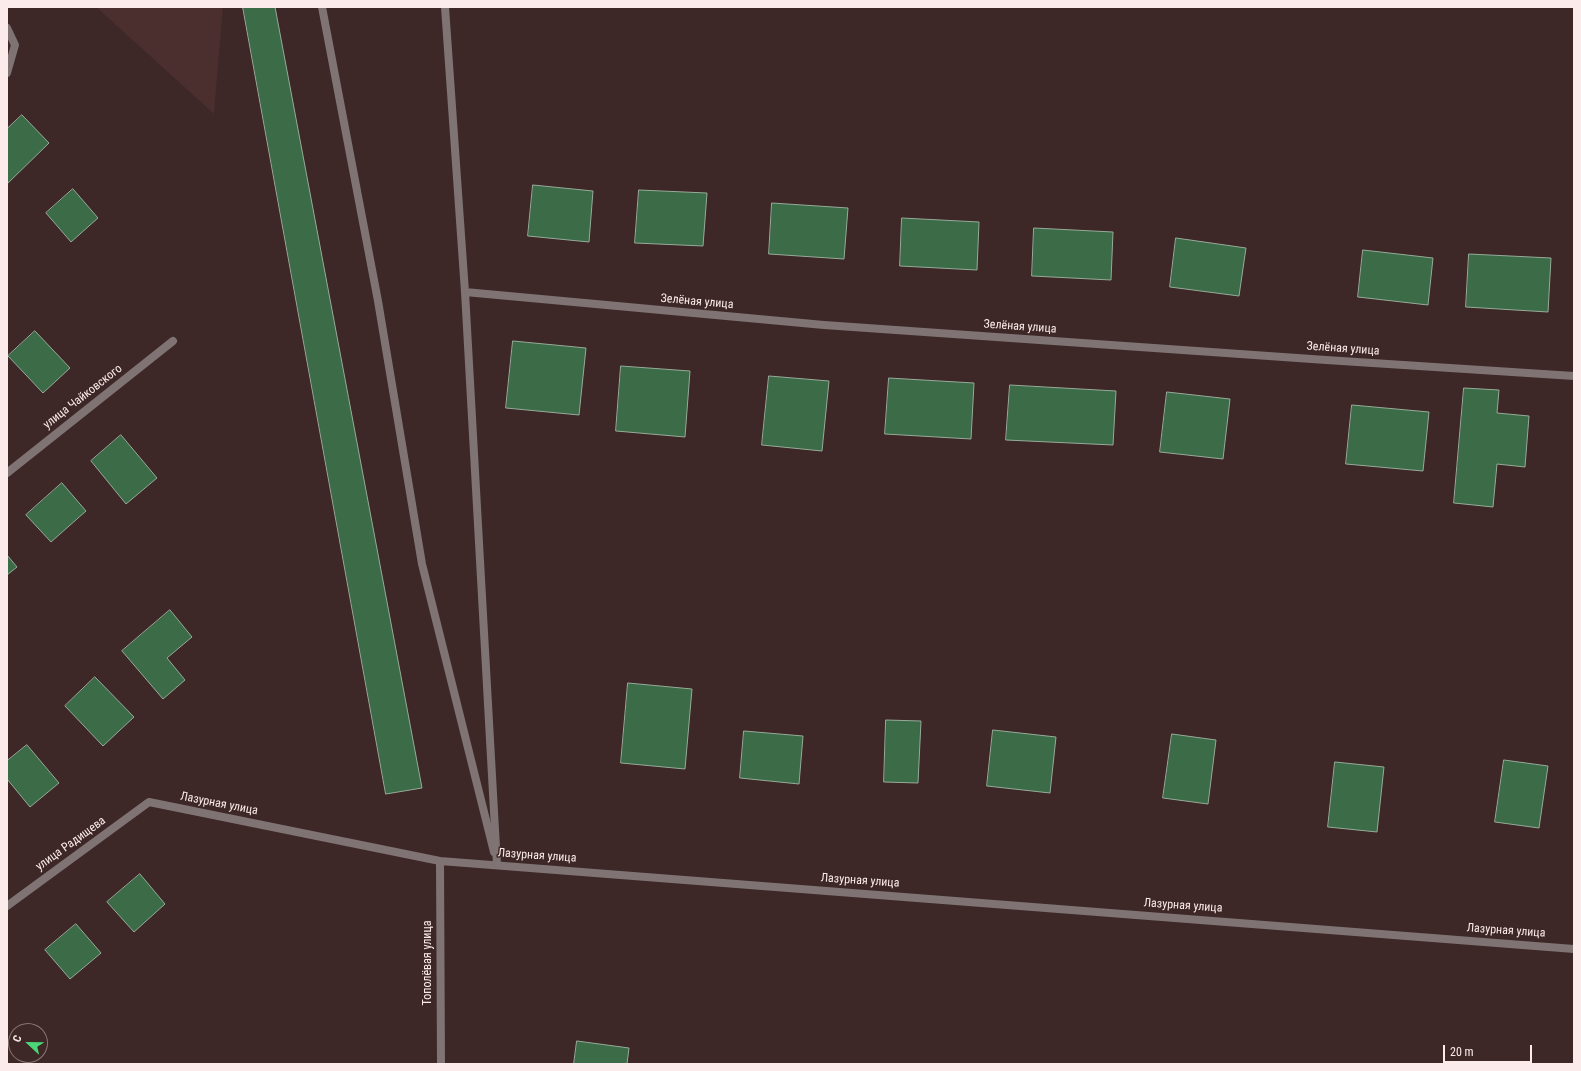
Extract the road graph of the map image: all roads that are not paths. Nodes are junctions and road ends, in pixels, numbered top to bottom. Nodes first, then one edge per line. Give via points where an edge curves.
1 (322, 7) edge
2 (445, 7) edge
3 (7, 28) edge
4 (7, 73) edge
5 (465, 292) junction
6 (173, 341) dead end
7 (1574, 376) edge
8 (7, 473) edge
9 (149, 802) joint
10 (440, 861) junction
11 (497, 865) junction
12 (7, 906) edge
13 (1574, 949) edge
14 (440, 1064) edge

1 - 11 street via 378,301 422,564
2 - 5 street
3 - 4 street via 15,45
5 - 7 street, Зелёная улица via 832,326
5 - 11 street
6 - 8 street, улица Чайковского
9 - 10 street, Лазурная улица
9 - 12 street, улица Радищева
10 - 11 street, Лазурная улица
10 - 14 street, Тополёвая улица
11 - 13 street, Лазурная улица

